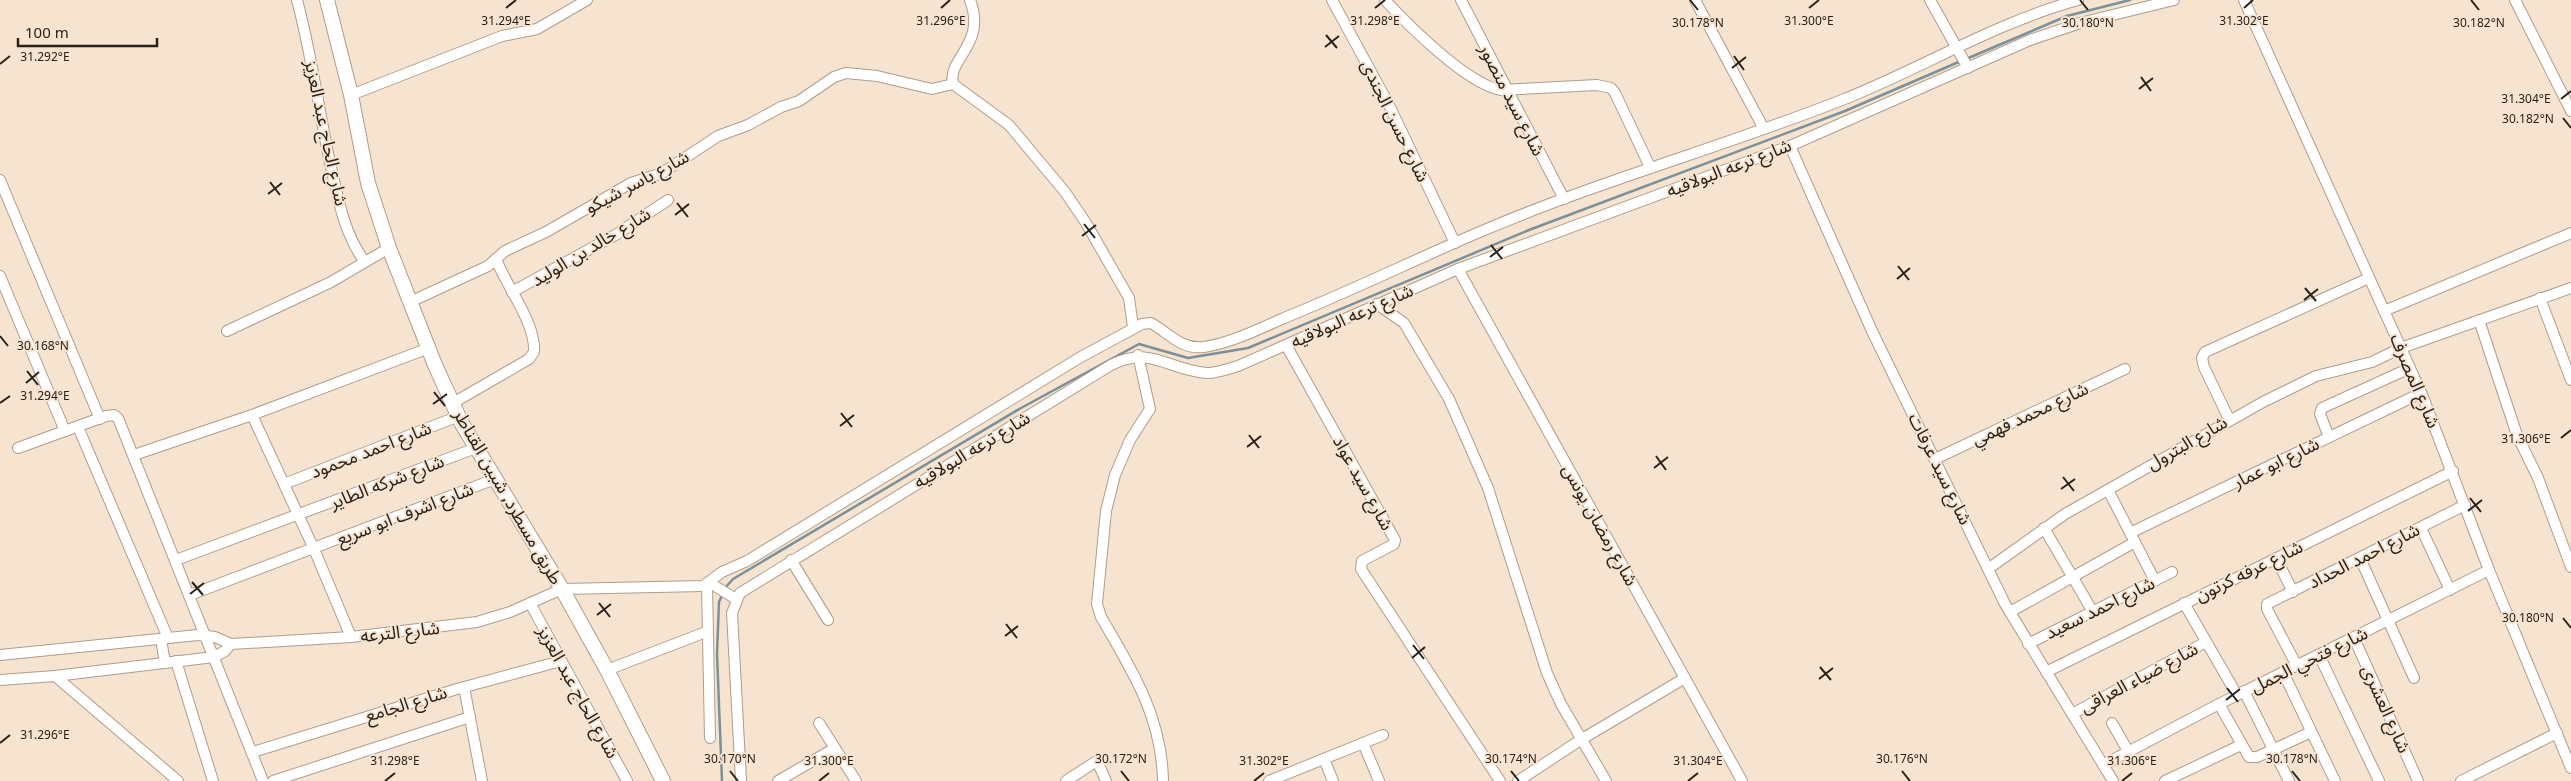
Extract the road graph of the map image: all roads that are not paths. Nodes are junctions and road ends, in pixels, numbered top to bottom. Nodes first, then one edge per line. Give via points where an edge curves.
1 (297, 0) edge
2 (326, 0) edge
3 (587, 0) edge
4 (970, 0) edge
5 (1332, 0) edge
6 (1385, 0) edge
7 (1461, 0) edge
8 (1695, 0) edge
9 (1930, 0) edge
10 (2078, 0) edge
11 (2174, 0) edge
12 (2244, 0) edge
13 (2515, 0) edge
14 (1956, 47) junction
15 (1968, 68) junction
16 (954, 84) junction
17 (1508, 90) junction
18 (351, 96) junction
19 (2571, 111) edge
20 (1764, 129) junction
21 (1790, 146) junction
22 (1650, 167) junction
23 (0, 180) edge
24 (1564, 199) junction
25 (668, 200) dead end
26 (2571, 233) edge
27 (1455, 243) junction
28 (386, 250) junction
29 (496, 259) junction
30 (368, 261) junction
31 (1458, 269) junction
32 (0, 276) edge
33 (2369, 278) junction
34 (2571, 288) edge
35 (512, 292) junction
36 (2540, 298) junction
37 (4, 299) edge
38 (410, 302) junction
39 (1377, 304) junction
40 (2384, 311) junction
41 (2479, 320) junction
42 (1133, 327) junction
43 (226, 331) dead end
44 (1286, 345) junction
45 (428, 348) junction
46 (2401, 348) junction
47 (1138, 355) junction
48 (2410, 368) junction
49 (2125, 369) dead end
50 (2571, 380) edge
51 (2421, 393) junction
52 (453, 403) junction
53 (252, 415) junction
54 (459, 416) junction
55 (100, 419) junction
56 (2229, 419) junction
57 (78, 426) junction
58 (65, 431) junction
59 (2329, 437) junction
60 (18, 448) dead end
61 (476, 448) junction
62 (134, 455) junction
63 (1935, 459) junction
64 (2453, 472) junction
65 (495, 479) junction
66 (284, 484) junction
67 (2108, 490) junction
68 (2465, 506) junction
69 (298, 515) junction
70 (2044, 528) junction
71 (2421, 528) junction
72 (2133, 537) junction
73 (314, 549) junction
74 (2276, 558) junction
75 (2360, 558) junction
76 (176, 560) junction
77 (791, 560) junction
78 (2571, 567) edge
79 (1988, 569) junction
80 (2490, 570) junction
81 (2172, 572) dead end
82 (2072, 577) junction
83 (2155, 581) junction
84 (710, 585) junction
85 (558, 590) junction
86 (2450, 590) junction
87 (2293, 592) junction
88 (190, 596) junction
89 (734, 597) junction
90 (533, 601) junction
91 (2184, 603) junction
92 (2010, 612) junction
93 (2093, 612) junction
94 (828, 620) dead end
95 (2388, 621) junction
96 (706, 632) junction
97 (207, 636) junction
98 (351, 637) junction
99 (2354, 638) junction
100 (164, 639) junction
101 (2206, 642) junction
102 (231, 644) junction
103 (2028, 644) junction
104 (0, 655) edge
105 (2318, 655) junction
106 (214, 656) junction
107 (562, 661) junction
108 (170, 662) junction
109 (2297, 666) junction
110 (607, 670) junction
111 (2046, 672) junction
112 (2283, 672) junction
113 (55, 676) junction
114 (1685, 678) junction
115 (2414, 678) dead end
116 (0, 680) edge
117 (464, 687) junction
118 (2241, 693) junction
119 (2219, 704) junction
120 (2072, 714) junction
121 (470, 717) junction
122 (819, 723) dead end
123 (2112, 723) dead end
124 (2311, 732) junction
125 (2556, 733) junction
126 (1383, 735) dead end
127 (710, 738) dead end
128 (1582, 739) junction
129 (1363, 743) junction
130 (2241, 745) junction
131 (836, 748) junction
132 (2274, 750) junction
133 (2128, 751) junction
134 (253, 752) junction
135 (1324, 759) junction
136 (2103, 764) junction
137 (2571, 768) edge
138 (178, 781) edge
139 (213, 781) edge
140 (262, 781) edge
141 (272, 781) edge
142 (482, 781) edge
143 (627, 781) edge
144 (663, 781) edge
145 (741, 781) edge
146 (778, 781) edge
147 (856, 781) edge
148 (1066, 781) edge
149 (1106, 781) edge
150 (1163, 781) edge
151 (1269, 781) edge
152 (1333, 781) edge
153 (1378, 781) edge
154 (1500, 781) edge
155 (1518, 781) edge
156 (1606, 781) edge
157 (1742, 781) edge
158 (2113, 781) edge
159 (2165, 781) edge
160 (2289, 781) edge
161 (2335, 781) edge
162 (2379, 781) edge
163 (2418, 781) edge
164 (2461, 781) edge

1 - 30 street, شارع الحاج عبد العزيز via 336,192 353,244
2 - 18 main road, طريق مسطرد, شبين القناطر
3 - 18 street via 537,30 502,36
4 - 16 street via 975,28 953,73
5 - 27 street, شارع حسن الجندى via 1388,103
6 - 17 street via 1422,38 1474,78 1492,88
7 - 17 street, شارع سيد منصور
8 - 20 street
9 - 14 street
10 - 14 street, شارع ترعه البولاقيه via 2019,19
11 - 15 street, شارع ترعه البولاقيه via 2080,23 2030,40
12 - 33 street, شارع المصرف
13 - 19 street
14 - 15 street
14 - 20 street, شارع ترعه البولاقيه via 1844,99
15 - 21 street, شارع ترعه البولاقيه
16 - 29 street, شارع ياسر شيكو via 926,89 877,76 840,74 802,99 718,136 662,173 632,183 546,232 505,251
16 - 42 street via 1009,125 1065,192 1129,298
17 - 22 street via 1596,85 1611,88
17 - 24 street, شارع سيد منصور
18 - 28 main road, طريق مسطرد, شبين القناطر via 368,183
20 - 22 street, شارع ترعه البولاقيه
21 - 31 street, شارع ترعه البولاقيه
21 - 63 street, شارع سيد عرفات via 1872,331
22 - 24 street, شارع ترعه البولاقيه
23 - 55 street
24 - 27 street, شارع ترعه البولاقيه
25 - 35 street, شارع خالد بن الوليد via 610,239
26 - 40 street
27 - 42 street, شارع ترعه البولاقيه via 1294,314 1212,345 1186,346 1151,323
28 - 30 street
28 - 38 main road, طريق مسطرد, شبين القناطر
29 - 35 street
29 - 38 street, شارع ياسر شيكو via 488,266
30 - 43 street
31 - 39 street, شارع ترعه البولاقيه
31 - 114 street, شارع رمضان يونس
32 - 37 street
33 - 40 street, شارع المصرف
33 - 56 street via 2205,352 2202,358 2204,366
34 - 36 street, شارع البترول
35 - 52 street via 534,343 534,352 529,359
36 - 41 street, شارع البترول
36 - 50 street
37 - 58 street
38 - 45 main road, طريق مسطرد, شبين القناطر
39 - 44 street, شارع ترعه البولاقيه
39 - 128 street via 1404,323 1449,399 1488,488 1547,673
40 - 46 street, شارع المصرف
41 - 46 street, شارع البترول
41 - 78 street via 2517,435 2538,478
42 - 84 street, شارع ترعه البولاقيه via 722,572
44 - 47 street, شارع ترعه البولاقيه via 1238,366 1210,373
44 - 154 street, شارع سيد عواد via 1395,540 1394,544 1362,561 1361,569
45 - 52 main road, طريق مسطرد, شبين القناطر
45 - 53 street
46 - 48 street, شارع المصرف
46 - 56 street, شارع البترول via 2372,362 2316,376
47 - 77 street, شارع ترعه البولاقيه via 1111,365
47 - 150 street via 1150,410 1128,445 1115,475 1106,511 1097,604 1150,706
48 - 51 street, شارع المصرف
48 - 59 street via 2322,408 2320,414
49 - 63 street, شارع محمد فهمي
51 - 59 street, شارع ابو عمار
51 - 64 street, شارع المصرف
52 - 54 main road, طريق مسطرد, شبين القناطر
53 - 62 street
53 - 66 street
54 - 61 main road, طريق مسطرد, شبين القناطر
54 - 66 street, شارع احمد محمود
55 - 57 street
55 - 62 street via 114,415 118,418
56 - 67 street, شارع البترول
57 - 58 street
57 - 100 street
58 - 60 street
59 - 72 street, شارع ابو عمار
61 - 65 main road, طريق مسطرد, شبين القناطر
61 - 69 street, شارع شركه الطاير
62 - 76 street
63 - 79 street, شارع سيد عرفات
64 - 68 street, شارع المصرف
64 - 74 street, شارع عرفه كرتون
65 - 73 street, شارع اشرف ابو سريع
65 - 85 main road, طريق مسطرد, شبين القناطر
66 - 69 street
67 - 70 street, شارع البترول
67 - 72 street
68 - 71 street, شارع احمد الحداد
68 - 80 street, شارع المصرف
69 - 73 street
69 - 76 street, شارع شركه الطاير
70 - 79 street, شارع البترول
70 - 82 street
71 - 75 street, شارع احمد الحداد
71 - 86 street
72 - 82 street, شارع ابو عمار
72 - 83 street
73 - 88 street, شارع اشرف ابو سريع
73 - 98 street
74 - 87 street
74 - 91 street, شارع عرفه كرتون
75 - 87 street, شارع احمد الحداد
75 - 95 street
76 - 88 street
77 - 89 street, شارع ترعه البولاقيه
77 - 94 street
79 - 92 street, شارع سيد عرفات
80 - 86 street, شارع فتحي الجمل
80 - 125 street, شارع المصرف
81 - 83 street, شارع احمد سعيد
82 - 92 street, شارع ابو عمار
82 - 93 street
83 - 93 street, شارع احمد سعيد
84 - 85 street
84 - 89 street
84 - 96 street
85 - 90 street, شارع الترعه
85 - 110 main road, طريق مسطرد, شبين القناطر
86 - 95 street, شارع فتحي الجمل
87 - 109 street, شارع احمد الحداد via 2267,604 2266,609
88 - 97 street
89 - 145 street via 732,613
90 - 98 street, شارع الترعه via 478,622
90 - 107 street, شارع الحاج عبد العزيز
91 - 101 street
91 - 111 street, شارع عرفه كرتون
92 - 103 street, شارع سيد عرفات
93 - 103 street, شارع احمد سعيد
95 - 99 street, شارع فتحي الجمل
95 - 115 street
96 - 110 street
96 - 127 street
97 - 100 street, شارع الترعه
97 - 102 street, شارع الترعه
97 - 106 street
98 - 102 street, شارع الترعه
99 - 105 street, شارع فتحي الجمل
99 - 163 street, شارع العشرى
100 - 104 street, شارع الترعه
100 - 108 street
101 - 118 street
101 - 120 street, شارع ضياء العراقى
102 - 106 street via 226,651
103 - 111 street, شارع سيد عرفات
105 - 109 street, شارع فتحي الجمل
105 - 162 street
106 - 108 street
106 - 134 street
107 - 117 street, شارع الجامع
107 - 143 street, شارع الحاج عبد العزيز
108 - 113 street
108 - 139 street
109 - 112 street, شارع فتحي الجمل
110 - 144 main road, طريق مسطرد, شبين القناطر
111 - 120 street, شارع سيد عرفات
112 - 118 street, شارع فتحي الجمل
112 - 124 street
113 - 116 street
113 - 138 street
114 - 128 street
114 - 157 street, شارع رمضان يونس
117 - 121 street
117 - 134 street, شارع الجامع
118 - 119 street, شارع فتحي الجمل
118 - 132 street
119 - 130 street
119 - 133 street, شارع فتحي الجمل
120 - 136 street, شارع سيد عرفات
121 - 141 street
121 - 142 street
122 - 131 street
123 - 133 street
124 - 132 street
124 - 161 street
125 - 137 street, شارع المصرف
125 - 164 street
126 - 129 street
128 - 155 street
128 - 156 street
129 - 135 street
129 - 153 street
130 - 132 street via 2253,758
130 - 159 street
131 - 146 street
131 - 147 street
132 - 160 street
133 - 136 street, شارع فتحي الجمل
134 - 140 street
135 - 151 street
135 - 152 street
136 - 158 street, شارع سيد عرفات
148 - 149 street via 1093,763 1098,764

